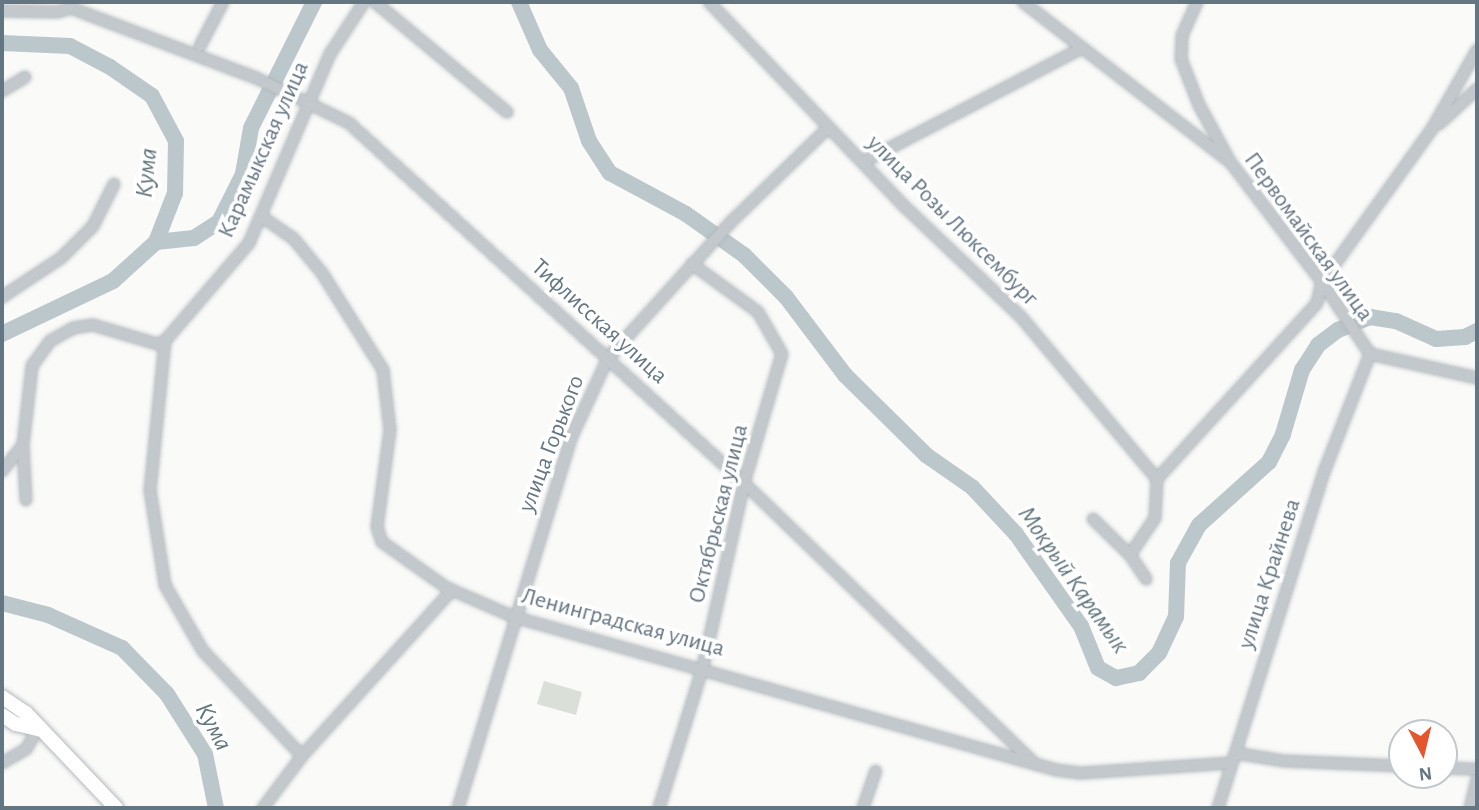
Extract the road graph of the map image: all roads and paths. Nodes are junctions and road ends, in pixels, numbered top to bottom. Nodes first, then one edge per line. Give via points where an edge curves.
1 (364, 2) edge
2 (375, 2) edge
3 (709, 2) edge
4 (1023, 2) edge
5 (1198, 2) edge
6 (219, 3) edge
7 (73, 5) edge
8 (2, 11) edge
9 (200, 46) dead end
10 (1082, 48) junction
11 (1477, 50) edge
12 (25, 77) dead end
13 (1477, 89) edge
14 (2, 91) edge
15 (310, 103) junction
16 (507, 112) dead end
17 (827, 129) junction
18 (1432, 129) junction
19 (863, 162) junction
20 (1231, 163) junction
21 (114, 184) dead end
22 (261, 216) junction
23 (692, 264) junction
24 (1322, 282) junction
25 (2, 297) edge
26 (165, 341) junction
27 (1370, 354) junction
28 (607, 358) junction
29 (1477, 378) edge
30 (23, 445) junction
31 (2, 471) edge
32 (1157, 479) junction
33 (744, 483) junction
34 (26, 500) dead end
35 (1093, 519) dead end
36 (1130, 555) junction
37 (1146, 579) dead end
38 (452, 590) junction
39 (514, 617) junction
40 (703, 667) junction
41 (2, 697) edge
42 (2, 715) edge
43 (38, 729) junction
44 (302, 756) junction
45 (1236, 757) junction
46 (2, 763) edge
47 (1034, 763) junction
48 (1388, 765) edge
49 (1458, 768) edge
50 (1477, 769) edge
51 (876, 771) dead end
52 (1477, 779) edge
53 (116, 808) edge
54 (263, 808) edge
55 (458, 808) edge
56 (659, 808) edge
57 (863, 808) edge
58 (1218, 808) edge
59 (1469, 808) edge

1 - 15 street, Карамыкская улица via 330,54
2 - 16 street
3 - 17 street, улица Розы Люксембург via 751,40
4 - 10 street, Первомайская улица
5 - 20 street via 1182,36 1181,59 1199,105
6 - 9 street
7 - 8 street via 58,12
7 - 15 street, Тифлисская улица
10 - 19 street
10 - 20 street, Первомайская улица
11 - 18 street
12 - 14 street
13 - 18 street
15 - 22 street, Карамыкская улица
15 - 28 street, Тифлисская улица via 349,123
17 - 19 street, улица Розы Люксембург
17 - 23 street, улица Горького
18 - 24 street
19 - 32 street, улица Розы Люксембург via 1021,317
20 - 24 street, Первомайская улица
21 - 25 street via 93,226
22 - 26 street, Карамыкская улица via 249,243
22 - 38 street, Ленинградская улица via 293,238 322,273 383,370 390,430 377,527 382,542
23 - 28 street, улица Горького
23 - 33 street, Октябрьская улица via 758,313 782,355
24 - 27 street, Первомайская улица
24 - 32 street via 1317,303
26 - 30 street via 158,344 93,325 73,328 50,341 32,366
26 - 44 street via 150,490 166,585 203,651
27 - 29 street, Первомайская улица
27 - 45 street, улица Крайнева via 1324,472
28 - 33 street, Тифлисская улица
28 - 39 street, улица Горького via 572,436
30 - 31 street
30 - 34 street
32 - 36 street via 1155,518
33 - 40 street, Октябрьская улица
33 - 47 street, Тифлисская улица
35 - 36 street
36 - 37 street
38 - 39 street, Ленинградская улица
38 - 44 street
39 - 40 street, Ленинградская улица
39 - 55 street, улица Горького
40 - 47 street, Ленинградская улица
40 - 56 street, Октябрьская улица
41 - 43 street via 26,713
42 - 43 street
43 - 46 street via 26,749
43 - 53 street
44 - 54 street
45 - 47 street, Ленинградская улица via 1082,773
45 - 48 street, Ленинградская улица
45 - 58 street, улица Крайнева
49 - 50 street
51 - 57 street
52 - 59 street

